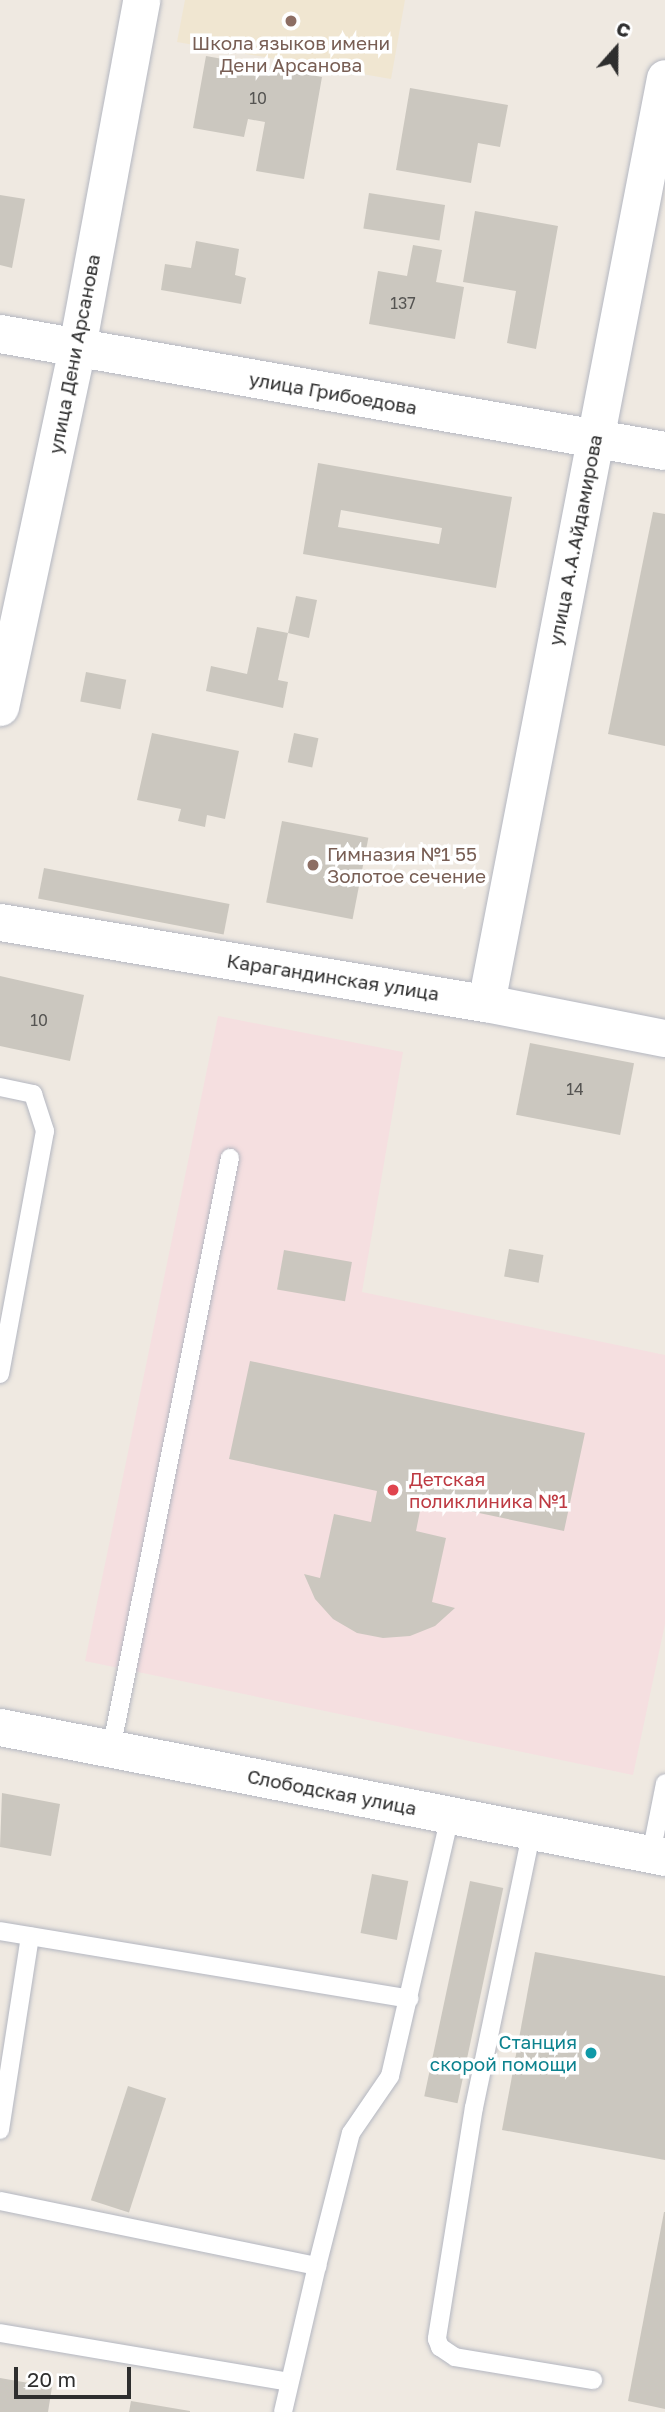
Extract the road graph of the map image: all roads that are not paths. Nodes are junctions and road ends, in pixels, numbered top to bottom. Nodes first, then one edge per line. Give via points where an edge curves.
1 (141, 0) edge
2 (665, 78) edge
3 (0, 334) edge
4 (76, 347) junction
5 (595, 439) junction
6 (665, 452) edge
7 (0, 707) edge
8 (0, 922) edge
9 (486, 1003) junction
10 (665, 1038) edge
11 (0, 1087) edge
12 (230, 1158) dead end
13 (0, 1374) edge
14 (0, 1727) edge
15 (111, 1749) junction
16 (665, 1783) edge
17 (450, 1816) junction
18 (532, 1830) junction
19 (658, 1856) edge
20 (0, 1931) edge
21 (30, 1936) junction
22 (409, 1999) junction
23 (0, 2130) edge
24 (0, 2201) edge
25 (317, 2266) junction
26 (0, 2333) edge
27 (593, 2380) dead end
28 (289, 2382) junction
29 (283, 2412) edge

1 - 4 street, улица Дени Арсанова
2 - 5 street, улица А.А.Айдамирова
3 - 4 street, улица Грибоедова
4 - 5 street, улица Грибоедова
4 - 7 street, улица Дени Арсанова
5 - 6 street, улица Грибоедова
5 - 9 street, улица А.А.Айдамирова
8 - 9 street, Карагандинская улица
9 - 10 street, Карагандинская улица
11 - 13 lane via 33,1094 45,1130
12 - 15 lane
14 - 15 street, Слободская улица
15 - 17 street, Слободская улица
16 - 19 lane
17 - 18 street, Слободская улица
17 - 22 lane
18 - 19 street, Слободская улица
18 - 27 lane via 474,2107 436,2339 455,2357
20 - 21 lane
21 - 22 lane
21 - 23 lane
22 - 25 lane via 390,2076 351,2133
24 - 25 lane
25 - 28 lane
26 - 28 lane
28 - 29 lane

